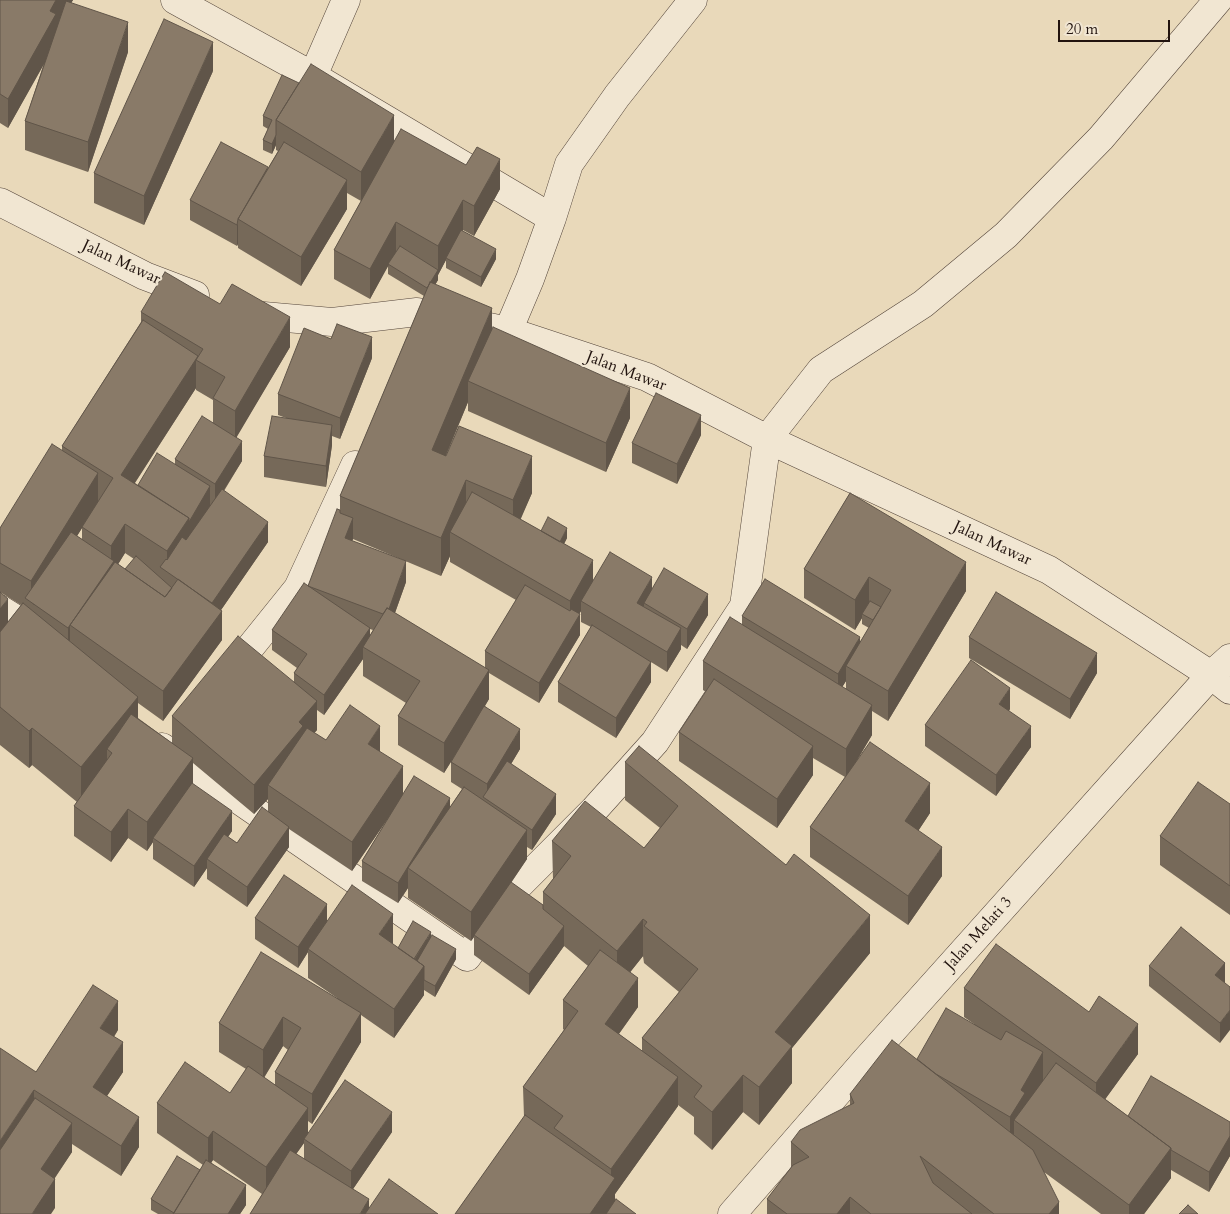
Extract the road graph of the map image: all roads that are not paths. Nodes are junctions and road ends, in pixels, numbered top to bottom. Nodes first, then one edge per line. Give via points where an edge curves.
1 (175, 0) edge
2 (346, 0) edge
3 (693, 0) edge
4 (1218, 0) edge
5 (313, 76) junction
6 (0, 202) edge
7 (552, 218) junction
8 (417, 312) junction
9 (508, 331) junction
10 (407, 339) edge
11 (767, 439) junction
12 (365, 444) edge
13 (0, 609) edge
14 (57, 652) edge
15 (1224, 674) edge
16 (214, 692) edge
17 (179, 724) edge
18 (732, 1214) edge

1 - 5 street
2 - 5 street
3 - 7 street via 617,96 569,164
4 - 11 street via 1101,138 1006,234 923,304 820,370
5 - 7 street
6 - 8 street, Jalan Mawar via 145,276 241,314 332,322
7 - 9 street
8 - 9 street, Jalan Mawar
8 - 10 street
9 - 11 street, Jalan Mawar via 647,377
11 - 15 street, Jalan Mawar via 1049,570
11 - 17 street via 744,606 655,742 594,810 518,886 467,957 151,737
12 - 16 street via 298,588
13 - 14 street
15 - 18 street, Jalan Melati 3 via 860,1067

